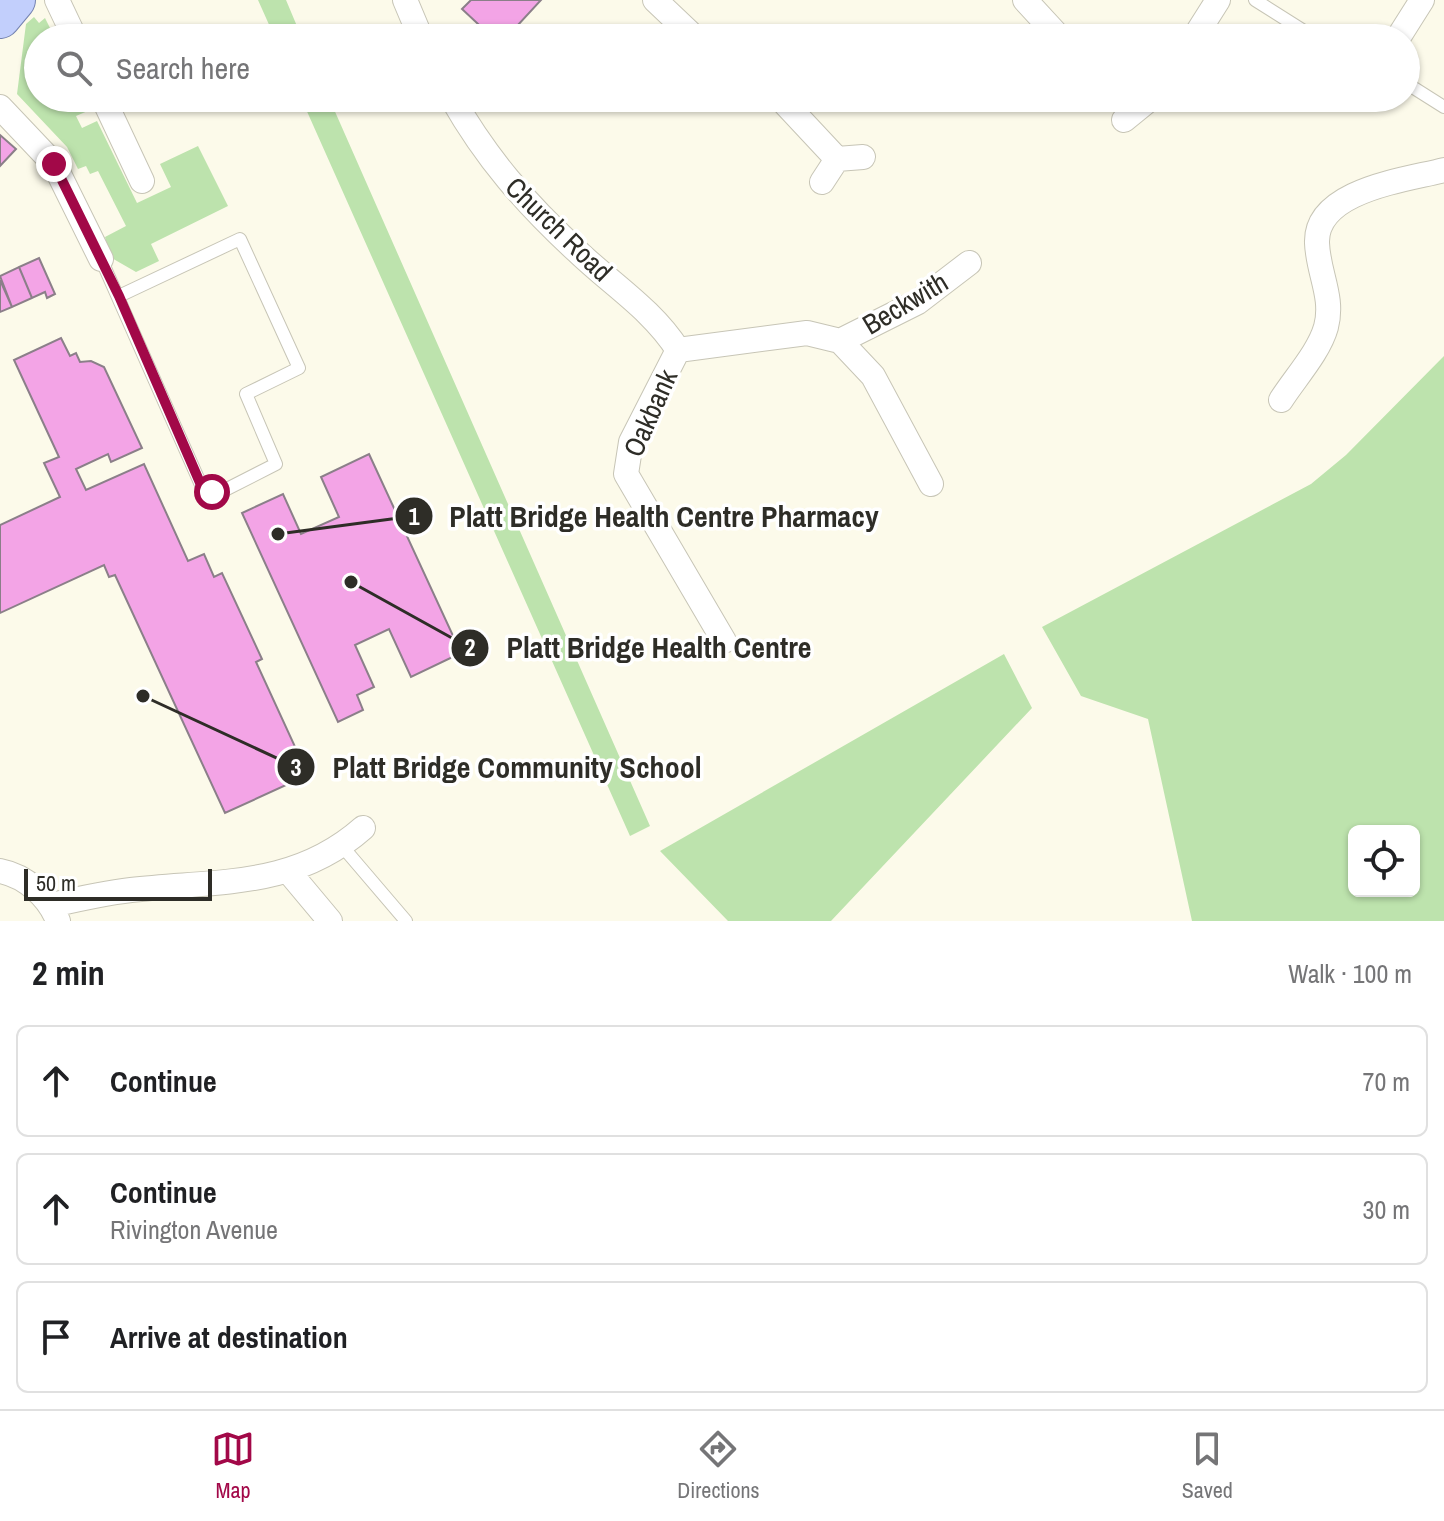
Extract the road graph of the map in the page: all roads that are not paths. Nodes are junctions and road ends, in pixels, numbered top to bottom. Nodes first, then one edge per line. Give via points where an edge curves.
1 (15, 0) edge
2 (57, 0) edge
3 (405, 0) edge
4 (1025, 0) edge
5 (1218, 0) edge
6 (1255, 0) edge
7 (1422, 0) edge
8 (658, 1) edge
9 (0, 18) edge
10 (68, 24) edge
11 (415, 24) edge
12 (681, 24) edge
13 (1047, 24) edge
14 (1203, 24) edge
15 (1293, 24) edge
16 (1407, 24) edge
17 (1420, 92) edge
18 (0, 107) edge
19 (1444, 107) edge
20 (110, 112) edge
21 (461, 112) edge
22 (793, 112) edge
23 (1134, 112) edge
24 (1124, 120) dead end
25 (863, 157) dead end
26 (837, 159) junction
27 (1444, 170) edge
28 (142, 181) dead end
29 (822, 182) dead end
30 (101, 259) joint
31 (969, 263) dead end
32 (119, 296) junction
33 (840, 341) junction
34 (678, 350) junction
35 (1281, 400) dead end
36 (931, 484) dead end
37 (724, 641) dead end
38 (363, 828) dead end
39 (342, 846) junction
40 (0, 871) edge
41 (289, 872) junction
42 (55, 913) edge
43 (330, 921) edge
44 (406, 921) edge

1 - 9 main road
2 - 10 street
3 - 11 street
4 - 13 street
5 - 14 street
6 - 15 lane
7 - 16 street
8 - 12 street
17 - 19 lane
18 - 30 street via 54,164
20 - 28 street
21 - 34 street, Church Road via 507,182 662,324
22 - 26 street
23 - 24 street
25 - 26 street
26 - 29 street
27 - 35 street via 1351,194 1320,223 1317,243 1330,303 1326,330
30 - 32 lane
31 - 33 street, Beckwith via 918,302
32 - 32 lane via 240,239 299,368 246,394 276,464 221,492 201,485
33 - 34 street via 807,333
33 - 36 street via 873,376
34 - 37 street, Oakbank via 631,442 626,474
38 - 39 street
39 - 41 street
39 - 44 lane
40 - 42 street via 33,887
41 - 42 street via 129,890
41 - 43 street

